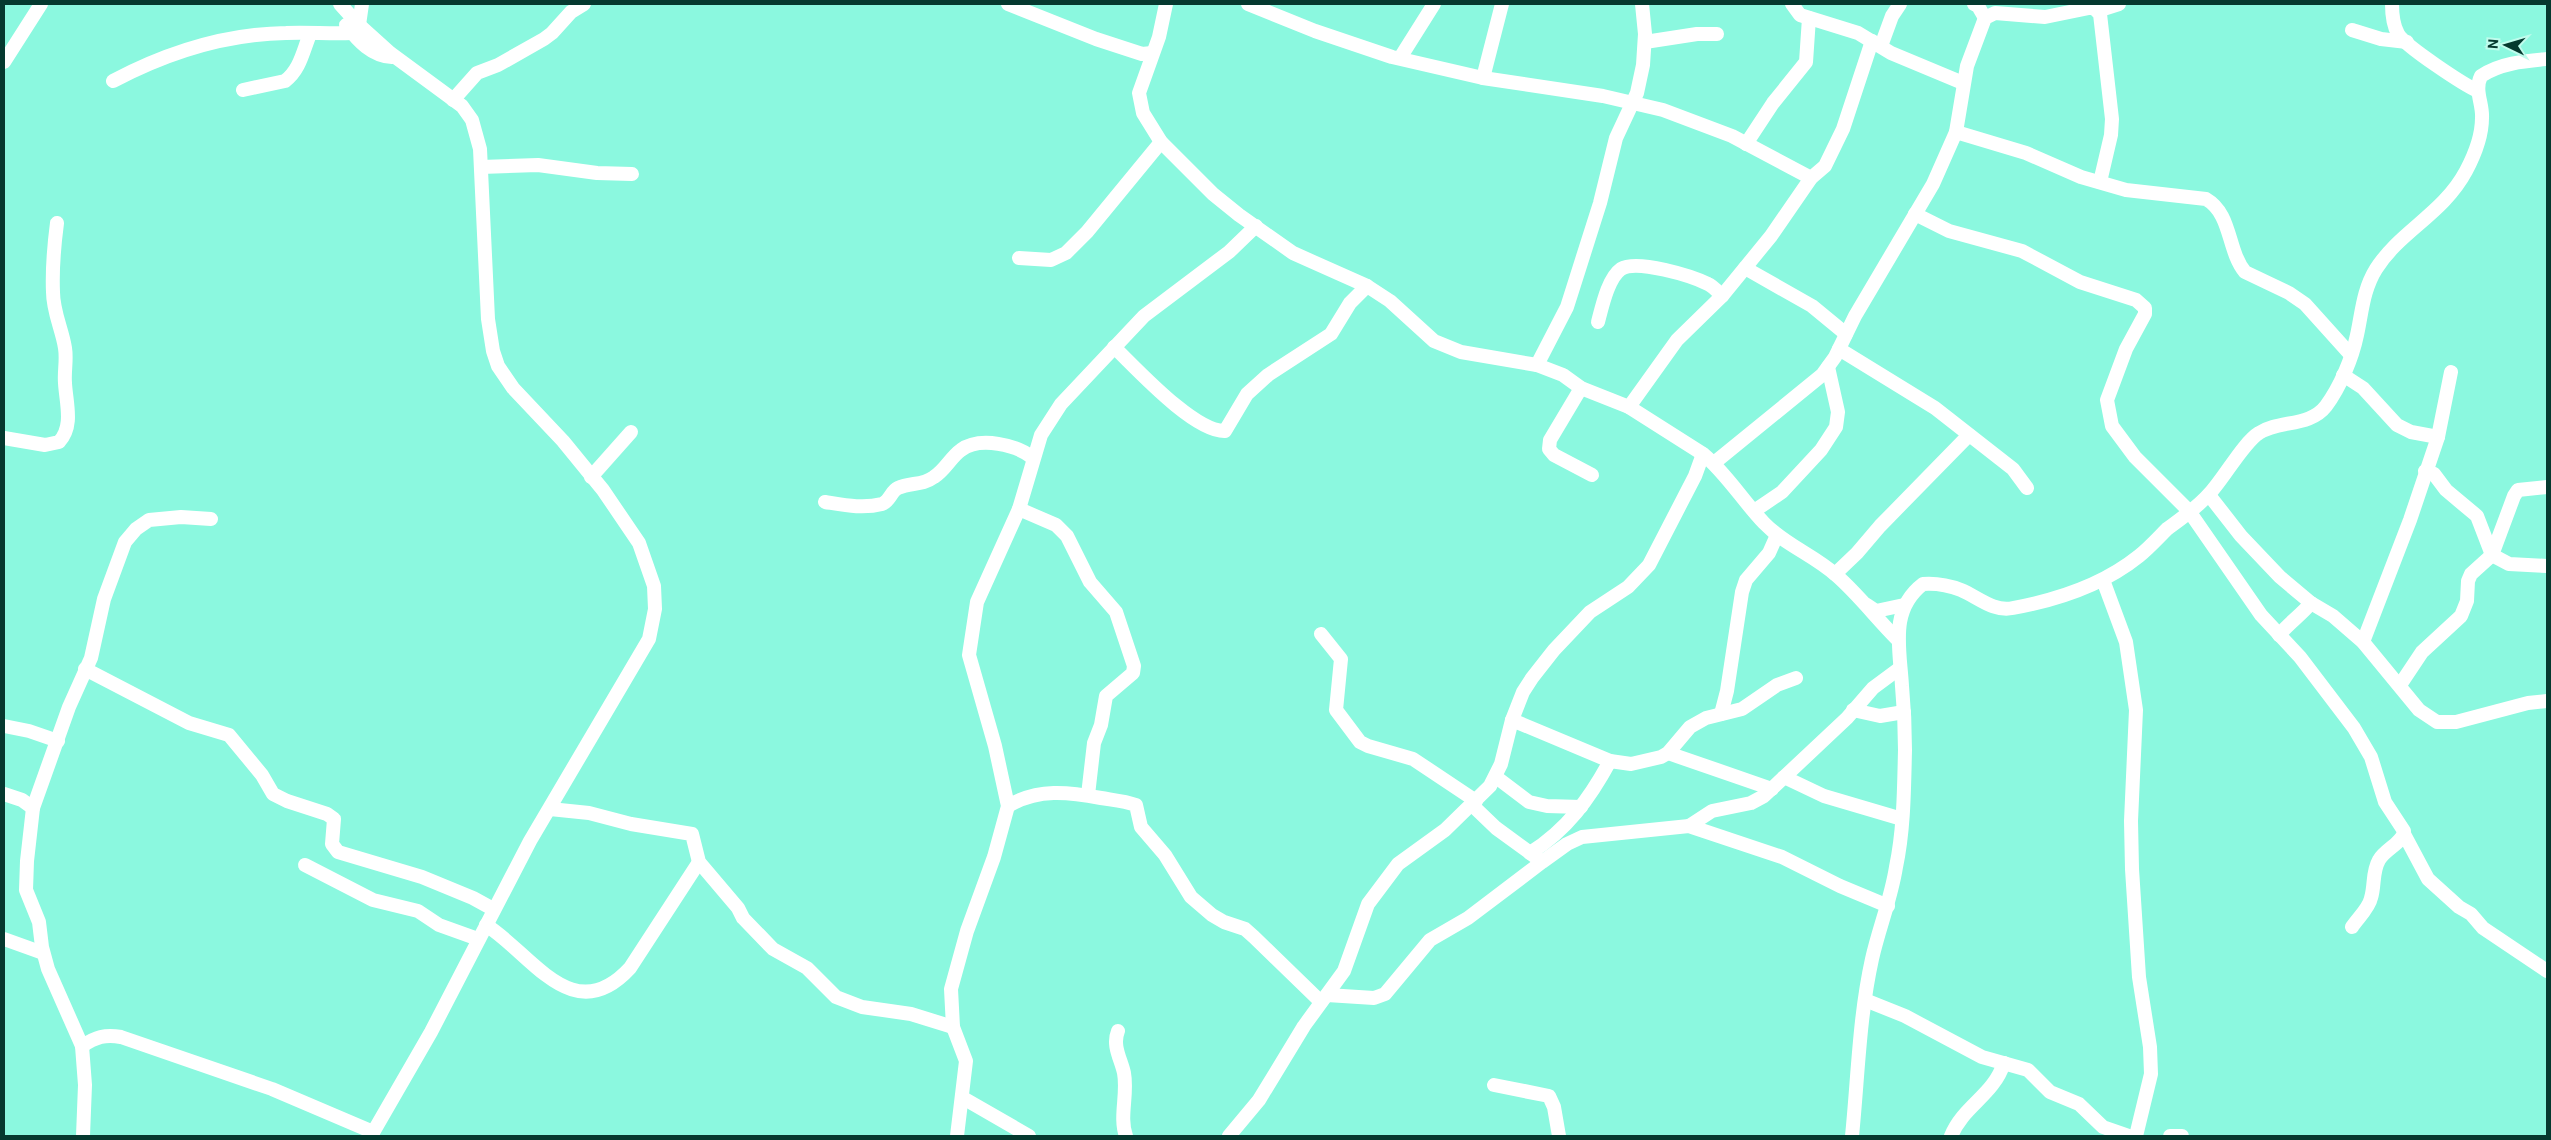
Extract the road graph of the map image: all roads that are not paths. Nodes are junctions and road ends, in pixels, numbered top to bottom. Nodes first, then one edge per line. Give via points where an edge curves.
1 (41, 4) edge
2 (332, 4) edge
3 (340, 4) edge
4 (362, 4) edge
5 (584, 4) edge
6 (1166, 4) edge
7 (1248, 4) edge
8 (1434, 4) edge
9 (1502, 4) edge
10 (1642, 4) edge
11 (1792, 4) edge
12 (1900, 4) edge
13 (1974, 4) edge
14 (2119, 4) edge
15 (2392, 4) edge
16 (1014, 5) edge
17 (2097, 11) junction
18 (1809, 18) junction
19 (1984, 18) junction
20 (355, 29) junction
21 (2352, 30) dead end
22 (310, 34) junction
23 (1717, 34) dead end
24 (1645, 42) junction
25 (2407, 42) junction
26 (1877, 44) junction
27 (1152, 53) junction
28 (1400, 58) junction
29 (2547, 59) edge
30 (4, 62) edge
31 (1483, 78) junction
32 (113, 82) dead end
33 (1962, 83) junction
34 (243, 90) dead end
35 (2478, 91) junction
36 (453, 100) junction
37 (1633, 103) junction
38 (1956, 132) junction
39 (1161, 142) junction
40 (1746, 144) junction
41 (481, 167) junction
42 (632, 174) dead end
43 (1811, 178) junction
44 (2100, 182) junction
45 (1914, 214) junction
46 (57, 223) dead end
47 (1256, 226) junction
48 (1019, 258) dead end
49 (1745, 268) junction
50 (1367, 286) junction
51 (1722, 296) junction
52 (1598, 322) dead end
53 (1846, 334) junction
54 (1114, 347) junction
55 (1839, 349) junction
56 (2350, 354) junction
57 (1537, 365) junction
58 (1828, 367) junction
59 (2450, 372) dead end
60 (2343, 375) junction
61 (1581, 388) junction
62 (1629, 407) junction
63 (631, 432) dead end
64 (1969, 436) junction
65 (2438, 437) junction
66 (4, 438) edge
67 (1034, 458) junction
68 (1708, 458) junction
69 (2425, 471) junction
70 (1592, 475) dead end
71 (590, 477) junction
72 (2547, 487) edge
73 (2026, 488) dead end
74 (2209, 495) junction
75 (825, 502) dead end
76 (1019, 509) junction
77 (1754, 511) junction
78 (2190, 511) junction
79 (211, 519) dead end
80 (1776, 535) junction
81 (2492, 555) junction
82 (2547, 566) edge
83 (1835, 574) junction
84 (2103, 580) junction
85 (2311, 603) junction
86 (1866, 605) junction
87 (1904, 605) junction
88 (1321, 634) dead end
89 (2279, 635) junction
90 (1897, 639) junction
91 (2363, 642) junction
92 (1900, 668) junction
93 (85, 669) junction
94 (1796, 678) dead end
95 (2400, 685) junction
96 (2547, 701) edge
97 (1853, 710) junction
98 (1904, 712) junction
99 (1720, 714) junction
100 (1512, 720) junction
101 (4, 726) edge
102 (58, 741) junction
103 (1668, 753) junction
104 (1610, 761) junction
105 (1496, 777) junction
106 (1784, 777) junction
107 (1772, 789) junction
108 (4, 794) edge
109 (1088, 795) junction
110 (1474, 803) junction
111 (1008, 806) junction
112 (1582, 807) junction
113 (33, 808) junction
114 (550, 809) junction
115 (1902, 819) junction
116 (1689, 826) junction
117 (2404, 834) junction
118 (1530, 853) junction
119 (699, 862) junction
120 (1542, 862) junction
121 (305, 865) dead end
122 (1888, 906) junction
123 (493, 909) junction
124 (486, 925) junction
125 (2352, 927) dead end
126 (4, 938) edge
127 (478, 939) junction
128 (44, 953) junction
129 (2547, 971) edge
130 (1324, 999) junction
131 (1865, 1000) junction
132 (953, 1027) junction
133 (1118, 1031) dead end
134 (82, 1046) junction
135 (2004, 1063) junction
136 (1494, 1086) dead end
137 (963, 1098) junction
138 (372, 1134) edge
139 (84, 1136) edge
140 (957, 1136) edge
141 (1029, 1136) edge
142 (1126, 1136) edge
143 (1229, 1136) edge
144 (1559, 1136) edge
145 (1852, 1136) edge
146 (1951, 1136) edge
147 (2129, 1136) edge
148 (2136, 1136) edge
149 (2170, 1136) edge
150 (2182, 1136) edge

1 - 30 street
2 - 20 street
3 - 20 street
4 - 20 street
5 - 36 street via 539,42 478,73
6 - 27 street
7 - 28 street via 1315,31
8 - 28 street
9 - 31 street
10 - 24 street
11 - 18 street via 1800,15
12 - 26 street
13 - 19 street
14 - 17 street
15 - 25 street via 2394,24
16 - 27 street via 1096,39 1142,54
17 - 19 street via 2089,8 2045,18 1996,13
17 - 44 street via 2101,18 2112,119
18 - 26 street via 1846,28
18 - 40 street via 1806,62
19 - 33 street
20 - 22 street
20 - 36 street
21 - 25 street via 2381,39
22 - 32 street via 284,33 215,41 149,64
22 - 34 street via 298,68 290,78
23 - 24 street
24 - 37 street
25 - 35 street via 2460,83
26 - 33 street
26 - 43 street via 1843,129 1824,166
27 - 39 street via 1139,93 1142,113
28 - 31 street
29 - 35 street via 2489,71 2482,76
31 - 37 street
33 - 38 street
35 - 56 street via 2482,107 2481,130 2467,171 2437,209 2399,242 2376,269 2363,300 2357,336
36 - 41 street via 472,120
37 - 40 street via 1677,115
37 - 57 street via 1616,138 1600,203 1567,306
38 - 44 street via 2026,153 2064,171
38 - 45 street
39 - 47 street via 1213,194
39 - 48 street via 1066,253 1051,260
40 - 43 street
41 - 42 street via 538,165
41 - 71 street via 488,319 498,366
43 - 49 street
44 - 56 street via 2126,190 2206,199 2214,204 2223,217 2245,272 2305,304
45 - 53 street
45 - 78 street via 1949,231 2022,251 2080,282 2142,303 2145,314 2115,376 2108,411 2112,426 2135,457
46 - 66 street via 52,255 53,292 56,321 67,362 64,381 67,430 59,442 45,444
47 - 50 street via 1292,253
47 - 54 street via 1230,252 1144,316
49 - 51 street
49 - 53 street via 1812,306
50 - 54 street via 1350,303 1331,334 1268,375 1248,394 1225,431 1210,428 1177,407
50 - 57 street via 1442,345 1482,356
51 - 52 street via 1710,284 1686,275 1662,268 1626,267 1616,275 1607,292
51 - 62 street via 1677,340
53 - 55 street
54 - 67 street via 1055,412 1041,435
55 - 58 street
55 - 64 street via 1935,408
56 - 60 street
57 - 61 street via 1563,375
58 - 68 street via 1812,383
58 - 77 street via 1838,412 1836,427 1821,450 1782,492
59 - 65 street
60 - 65 street via 2363,388 2397,424 2411,432
60 - 74 street via 2324,409 2301,421 2279,424 2257,434
61 - 62 street
61 - 70 street via 1550,440 1550,449 1554,455
62 - 68 street
63 - 71 street
64 - 73 street via 2013,469
64 - 83 street
65 - 69 street
67 - 75 street via 1010,446 971,445 961,450 936,477 921,484 898,488 884,503 860,507
67 - 76 street
68 - 77 street
68 - 100 street via 1695,476 1649,565 1628,587 1590,612 1554,650 1523,692
69 - 81 street via 2434,474 2446,490 2478,516
69 - 91 street via 2410,520
71 - 114 street via 617,509 641,549 654,586 654,620 649,639
72 - 81 street via 2518,490
74 - 78 street
74 - 85 street via 2241,536 2280,577
76 - 109 street via 1056,525 1067,536 1086,576 1116,612 1134,666 1133,673 1106,696 1094,743
76 - 111 street via 977,602 969,655 996,746
77 - 80 street
78 - 84 street via 2139,556
78 - 89 street via 2261,615
79 - 93 street via 149,520 130,535 120,555
80 - 83 street
80 - 99 street via 1769,553 1746,580 1742,592
81 - 82 street via 2509,564
81 - 95 street via 2472,574 2461,616 2422,652
83 - 86 street
84 - 87 street via 2044,601 2002,610 1950,586 1923,584
84 - 148 street via 2126,642 2136,710 2132,869 2139,977 2151,1074
85 - 89 street
85 - 91 street
86 - 87 street via 1876,611
86 - 90 street
87 - 90 street
88 - 110 street via 1341,659 1336,710 1355,737 1368,746 1413,758
89 - 117 street via 2300,657 2367,749 2380,790
90 - 92 street
91 - 95 street
92 - 97 street
92 - 98 street
93 - 102 street
93 - 123 street via 189,723 233,738 273,794 334,819 332,844 338,852 422,878
94 - 99 street via 1777,685 1742,708
95 - 96 street via 2419,710 2436,722 2456,722
97 - 98 street via 1880,716
97 - 106 street
98 - 115 street
99 - 103 street via 1690,727
100 - 104 street
100 - 105 street
101 - 102 street
102 - 113 street
103 - 104 street via 1639,763
103 - 107 street
104 - 112 street
105 - 110 street
105 - 112 street via 1528,802
106 - 107 street
106 - 115 street via 1824,796
107 - 116 street via 1751,803 1712,811
108 - 113 street
109 - 111 street via 1047,793 1018,800
109 - 130 street via 1136,805 1141,827 1165,855 1191,897 1212,915 1244,929
110 - 118 street via 1496,828
110 - 130 street via 1392,871 1368,904 1350,959
111 - 132 street via 951,989
112 - 118 street via 1557,835
113 - 128 street via 26,890 39,922
114 - 119 street via 685,831 695,840
114 - 123 street
115 - 122 street
116 - 120 street via 1582,837
116 - 122 street via 1782,857
117 - 125 street via 2379,860 2374,872 2371,900
117 - 129 street via 2428,879 2459,907 2472,914 2483,928
118 - 120 street
119 - 124 street via 630,968 603,990 566,988 551,981
119 - 132 street via 743,918 773,949 807,968 836,997 862,1007 912,1014
120 - 130 street via 1468,918 1430,940 1385,994 1374,998
121 - 127 street via 373,900 418,912 439,925
122 - 131 street via 1872,957
123 - 124 street
124 - 127 street
126 - 128 street
127 - 138 street via 432,1032
128 - 134 street
130 - 143 street via 1259,1100
131 - 135 street via 1905,1016 1982,1057
131 - 145 street
132 - 137 street via 966,1061
133 - 142 street via 1116,1044 1124,1075
134 - 138 street via 96,1037 121,1037 272,1089
134 - 139 street via 86,1085
135 - 146 street via 1996,1084 1968,1109
135 - 147 street via 2028,1070 2050,1092 2079,1104 2103,1127
136 - 144 street via 1549,1096
137 - 140 street
137 - 141 street
149 - 150 street

